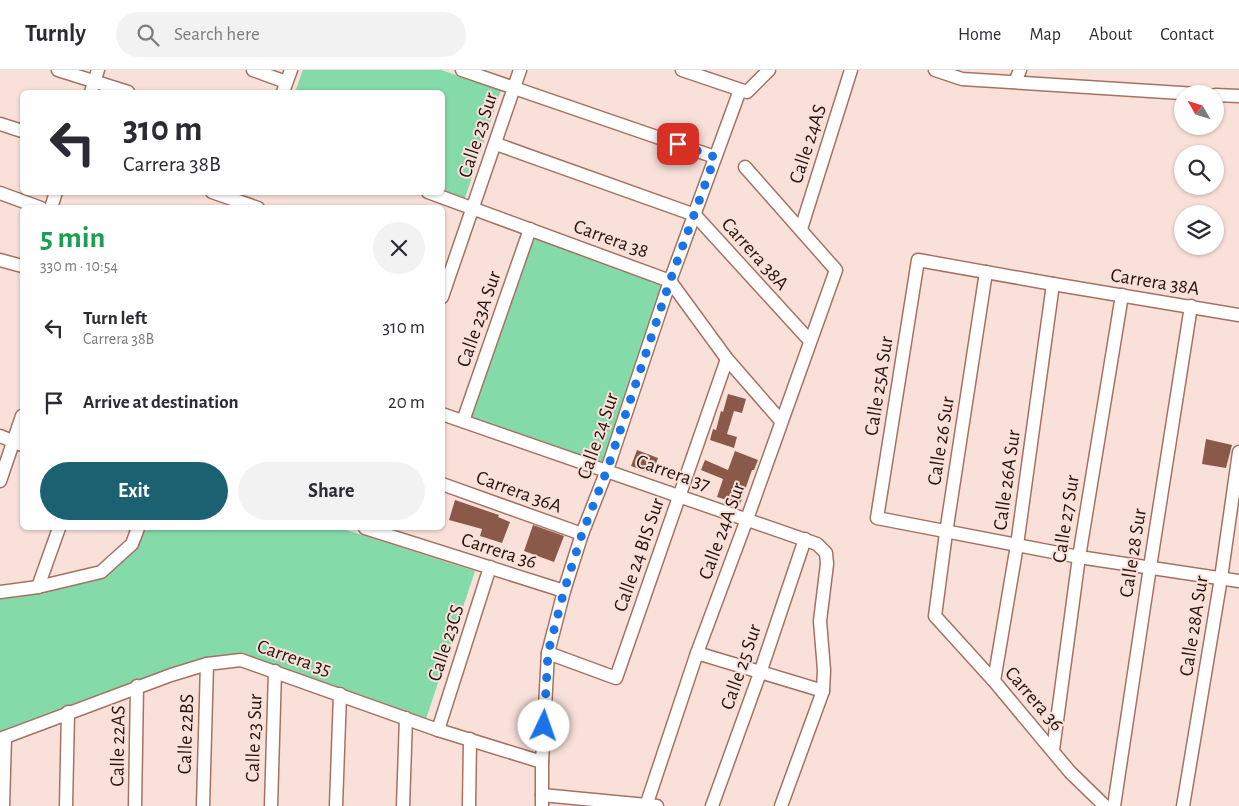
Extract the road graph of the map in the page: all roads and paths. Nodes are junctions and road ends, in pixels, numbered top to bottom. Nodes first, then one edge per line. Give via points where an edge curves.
1 (58, 70) edge
2 (253, 70) edge
3 (462, 70) edge
4 (520, 70) edge
5 (682, 70) edge
6 (769, 70) edge
7 (852, 70) edge
8 (936, 70) edge
9 (1020, 70) edge
10 (94, 81) edge
11 (287, 81) edge
12 (1015, 82) junction
13 (514, 88) junction
14 (122, 90) edge
15 (744, 91) junction
16 (1174, 92) edge
17 (1224, 95) edge
18 (1239, 96) edge
19 (0, 124) edge
20 (20, 130) edge
21 (496, 144) junction
22 (715, 157) junction
23 (745, 167) dead end
24 (0, 194) edge
25 (223, 195) edge
26 (437, 195) edge
27 (246, 201) edge
28 (32, 205) edge
29 (474, 208) junction
30 (695, 215) junction
31 (530, 229) junction
32 (801, 229) junction
33 (0, 260) edge
34 (918, 260) joint
35 (20, 265) edge
36 (447, 268) edge
37 (986, 272) junction
38 (670, 281) junction
39 (1053, 284) junction
40 (1122, 295) junction
41 (1190, 306) junction
42 (1239, 315) edge
43 (810, 341) junction
44 (727, 359) junction
45 (445, 415) edge
46 (463, 421) junction
47 (781, 421) junction
48 (20, 430) edge
49 (0, 436) edge
50 (18, 443) edge
51 (1239, 452) edge
52 (607, 470) junction
53 (0, 481) edge
54 (445, 485) edge
55 (680, 495) junction
56 (747, 519) junction
57 (58, 530) edge
58 (137, 530) edge
59 (371, 530) edge
60 (946, 533) junction
61 (582, 534) junction
62 (805, 539) junction
63 (1017, 545) junction
64 (1078, 556) junction
65 (490, 567) junction
66 (1150, 567) junction
67 (1221, 578) junction
68 (1239, 581) edge
69 (38, 587) junction
70 (564, 591) junction
71 (0, 592) edge
72 (935, 616) joint
73 (548, 653) junction
74 (697, 653) junction
75 (207, 664) junction
76 (276, 671) junction
77 (760, 672) junction
78 (994, 681) junction
79 (138, 686) junction
80 (822, 691) junction
81 (340, 694) junction
82 (68, 712) junction
83 (406, 718) junction
84 (438, 730) junction
85 (3, 738) edge
86 (470, 739) junction
87 (1053, 750) junction
88 (542, 762) junction
89 (542, 801) edge
90 (3, 806) edge
91 (66, 806) edge
92 (135, 806) edge
93 (203, 806) edge
94 (271, 806) edge
95 (336, 806) edge
96 (403, 806) edge
97 (469, 806) edge
98 (650, 806) edge
99 (712, 806) edge
100 (781, 806) edge
101 (1105, 806) edge
102 (1114, 806) edge
103 (1183, 806) edge

1 - 10 street
2 - 11 street
3 - 13 street
4 - 13 street, Calle 23 Sur
5 - 15 street
6 - 15 street, Calle 24 Sur
7 - 32 street, Calle 24AS
8 - 12 street via 962,79
9 - 12 street
10 - 14 street
12 - 16 street
13 - 21 street, Calle 23 Sur
13 - 22 street
15 - 22 street, Calle 24 Sur
17 - 18 street
19 - 20 street
21 - 29 street, Calle 23 Sur
21 - 30 street, Carrera 38A
22 - 30 street, Calle 24 Sur
23 - 32 street
24 - 28 street
25 - 27 street
26 - 29 street, Carrera 38
29 - 31 street, Carrera 38
29 - 36 street, Calle 23 Sur
30 - 38 street, Calle 24 Sur
30 - 43 street, Carrera 38A
31 - 38 street, Carrera 38
31 - 46 street, Calle 23A Sur
32 - 43 street, Calle 24A Sur via 836,270
33 - 35 street
34 - 37 street, Carrera 38A
34 - 60 street, Calle 25A Sur via 877,518
37 - 39 street, Carrera 38A
37 - 60 street, Calle 26 Sur
38 - 44 street
38 - 52 street, Calle 24 Sur
39 - 40 street, Carrera 38A
39 - 63 street, Calle 26A Sur
40 - 41 street, Carrera 38A
40 - 64 street, Calle 27 Sur
41 - 42 street, Carrera 38A
41 - 66 street, Calle 28 Sur
43 - 47 street, Calle 24A Sur
44 - 47 street
44 - 55 street, Calle 24 BIS Sur
45 - 46 street, Carrera 37
46 - 52 street, Carrera 37
47 - 56 street, Calle 24A Sur
48 - 50 street
49 - 50 street
50 - 53 street
51 - 67 street, Calle 28A Sur
52 - 55 street, Carrera 37
52 - 61 street, Calle 24 Sur
54 - 61 street, Carrera 36A
55 - 56 street, Carrera 37
55 - 73 street, Calle 24 BIS Sur via 616,678
56 - 62 street, Carrera 37
56 - 74 street, Calle 24A Sur
57 - 69 street
58 - 69 street via 132,544 101,572
59 - 65 street, Carrera 36
60 - 63 street
60 - 72 street, Calle 26 Sur
61 - 70 street, Calle 24 Sur
62 - 77 street, Calle 25 Sur
62 - 80 street, Carrera 37 via 826,553 820,621 824,670
63 - 64 street
63 - 78 street, Calle 26A Sur
64 - 66 street
64 - 87 street, Calle 27 Sur
65 - 70 street, Carrera 36
65 - 84 street, Calle 23CS
66 - 67 street
66 - 102 street, Calle 28 Sur
67 - 68 street
67 - 103 street, Calle 28A Sur
69 - 71 street
70 - 73 street, Calle 24 Sur
72 - 78 street, Carrera 36
73 - 88 street, Calle 24 Sur
74 - 77 street
74 - 98 street, Calle 24A Sur
75 - 76 street, Carrera 35 via 241,660
75 - 79 street, Carrera 35
75 - 93 street, Calle 22BS
76 - 81 street, Carrera 35
76 - 94 street, Calle 23 Sur
77 - 80 street
77 - 99 street, Calle 25 Sur
78 - 87 street, Carrera 36
79 - 82 street, Carrera 35
79 - 92 street, Calle 22AS
80 - 100 street
81 - 83 street, Carrera 35
81 - 95 street
82 - 85 street, Carrera 35
82 - 91 street
83 - 84 street, Carrera 35
83 - 96 street
84 - 86 street, Carrera 35
85 - 90 street
86 - 88 street, Carrera 35
86 - 97 street
87 - 101 street, Carrera 36 via 1070,772
88 - 89 street, Calle 24 Sur
89 - 98 street

